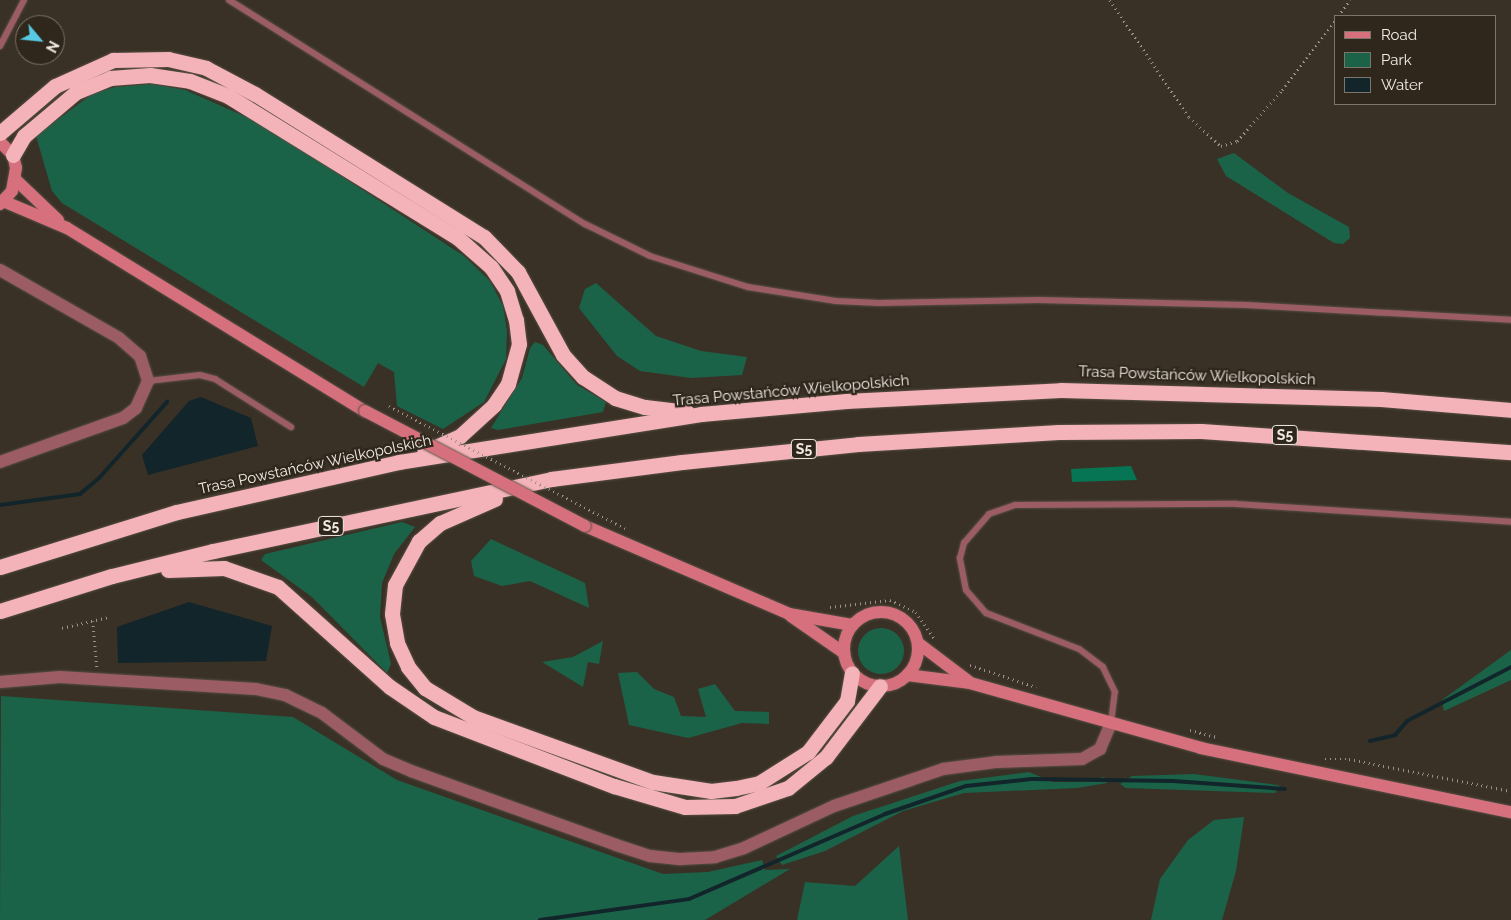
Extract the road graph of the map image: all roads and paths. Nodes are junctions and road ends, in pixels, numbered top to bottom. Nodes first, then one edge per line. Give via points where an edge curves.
1 (24, 0) edge
2 (229, 0) edge
3 (1110, 0) edge
4 (1350, 0) edge
5 (1339, 15) edge
6 (1334, 21) edge
7 (0, 46) edge
8 (0, 133) edge
9 (0, 142) edge
10 (13, 155) junction
11 (16, 180) junction
12 (2, 203) edge
13 (67, 228) junction
14 (0, 270) edge
15 (1511, 320) edge
16 (148, 381) junction
17 (390, 406) dead end
18 (1511, 410) edge
19 (701, 414) junction
20 (292, 427) dead end
21 (1511, 452) edge
22 (0, 462) edge
23 (399, 462) junction
24 (551, 479) junction
25 (610, 521) dead end
26 (1511, 522) edge
27 (0, 567) edge
28 (112, 576) junction
29 (0, 611) edge
30 (789, 614) junction
31 (109, 617) dead end
32 (93, 621) junction
33 (852, 625) junction
34 (62, 628) dead end
35 (918, 642) junction
36 (844, 652) junction
37 (852, 673) junction
38 (907, 675) junction
39 (97, 680) junction
40 (0, 682) edge
41 (970, 683) junction
42 (880, 686) junction
43 (1110, 725) junction
44 (1321, 760) dead end
45 (1511, 791) edge
46 (1511, 812) edge

1 - 7 lane
2 - 15 lane via 585,224 650,256 748,287 871,303 1038,300 1246,304
3 - 6 path via 1189,116 1221,146 1237,141 1282,90
4 - 5 path
8 - 19 highway via 55,86 106,63 134,58 168,58 206,68 255,94 484,236 518,272 563,355 584,377 615,398 645,407
9 - 10 main road
10 - 11 main road
10 - 23 highway via 24,136 76,92 110,78 150,75 190,81 236,101 458,238 491,267 507,291 519,344 514,364 508,384 480,421 460,436
11 - 12 main road
11 - 13 main road
12 - 13 main road
13 - 30 main road, bridge via 365,411 584,526
14 - 16 street via 22,279 119,338 140,356
16 - 20 lane via 200,375 215,378
16 - 22 street via 136,408 123,418
17 - 25 path, bridge
18 - 19 highway, Trasa Powstańców Wielkopolskich via 1381,399 1061,390 846,400
19 - 23 highway, Trasa Powstańców Wielkopolskich
21 - 24 highway, S5 via 1201,431 1059,432 858,444
23 - 27 highway, Trasa Powstańców Wielkopolskich via 177,512
24 - 28 highway, S5
24 - 37 highway via 464,510 440,523 419,541 405,562 395,585 392,614 397,643 408,667 425,688 448,704 653,782 711,791 759,783 808,752 847,701
26 - 43 lane via 1236,504 1016,505 989,514 964,543 960,566 966,590 986,613 1079,649 1103,668 1115,692
28 - 29 highway, S5
28 - 42 highway via 224,568 254,577 278,587 299,603 390,687 434,717 614,786 685,807 735,806 788,788 826,757
30 - 33 main road
30 - 36 main road
31 - 32 path
32 - 34 path
32 - 39 path
33 - 35 main road via 872,613 890,613 906,622
33 - 36 main road
35 - 38 main road via 914,666
35 - 41 main road
36 - 37 main road
37 - 42 main road via 860,680
38 - 41 main road
38 - 42 main road
39 - 40 street via 31,677
39 - 43 street via 256,689 285,695 322,713 383,759 411,771 616,845 650,856 681,859 715,857 744,848 834,806 943,769 996,762 1082,759 1100,748
41 - 43 main road
43 - 46 main road
44 - 45 path via 1349,759

